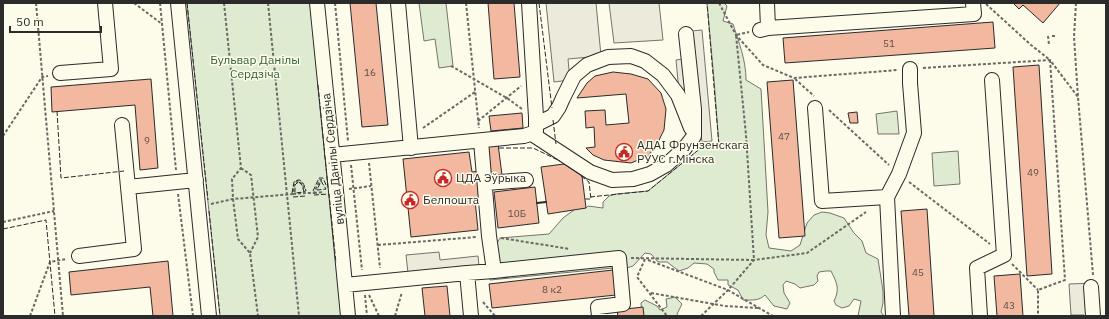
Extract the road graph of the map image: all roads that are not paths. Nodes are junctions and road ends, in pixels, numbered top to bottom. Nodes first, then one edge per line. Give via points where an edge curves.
1 (105, 3) edge
2 (178, 3) edge
3 (317, 3) edge
4 (398, 3) edge
5 (529, 3) edge
6 (767, 3) edge
7 (973, 3) edge
8 (686, 34) dead end
9 (910, 69) road end
10 (60, 73) road end
11 (992, 80) dead end
12 (815, 108) dead end
13 (122, 125) dead end
14 (534, 129) junction
15 (694, 136) junction
16 (481, 141) junction
17 (411, 145) junction
18 (332, 155) junction
19 (196, 180) junction
20 (526, 180) dead end
21 (484, 183) junction
22 (128, 187) junction
23 (887, 197) junction
24 (79, 256) road end
25 (494, 271) junction
26 (467, 273) junction
27 (1093, 284) road end
28 (345, 285) junction
29 (209, 316) edge
30 (348, 316) edge
31 (471, 316) edge
32 (599, 316) edge
33 (893, 316) edge
34 (980, 316) edge
35 (1093, 316) edge

1 - 10 street via 111,69
2 - 19 street
3 - 18 street, вуліца Данілы Сердзіча
4 - 17 street
5 - 14 street
6 - 7 street via 764,29 974,14
8 - 15 street via 694,109
9 - 23 street via 914,133 899,174
11 - 34 street via 1004,255 976,268
12 - 23 street via 822,201
13 - 22 street
14 - 15 street via 590,172 612,180 634,179 650,174 684,149
14 - 15 street via 553,116 574,76 587,65 608,57 631,56 645,61 663,75 678,95
14 - 16 street via 524,136
16 - 17 street
16 - 21 street
17 - 18 street
18 - 28 street, вуліца Данілы Сердзіча via 332,192
19 - 22 street
19 - 29 street
20 - 21 street
21 - 25 street
22 - 24 street via 134,249
23 - 33 street
25 - 26 street
25 - 32 street via 619,258 623,304 598,307
26 - 28 street
26 - 31 street
27 - 35 street
28 - 30 street, вуліца Данілы Сердзіча

